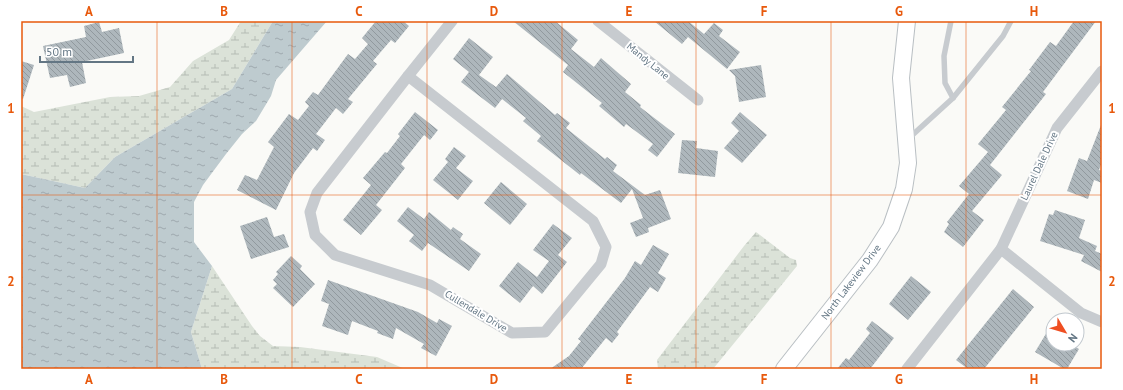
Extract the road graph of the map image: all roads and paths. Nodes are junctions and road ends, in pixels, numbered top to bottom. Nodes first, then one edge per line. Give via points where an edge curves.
1 (452, 21) edge
2 (598, 21) edge
3 (907, 21) edge
4 (951, 21) edge
5 (1011, 21) edge
6 (1102, 71) edge
7 (408, 76) junction
8 (953, 98) junction
9 (698, 100) dead end
10 (906, 141) junction
11 (1001, 249) junction
12 (1102, 322) edge
13 (784, 369) edge
14 (907, 369) edge

1 - 7 street, Cullendale Drive
2 - 9 street, Mandy Lane
3 - 10 street, North Lakeview Drive via 902,78
4 - 8 lane via 944,56 945,83
5 - 8 lane via 1003,36
6 - 11 street, Laurel Dale Drive via 1057,128
7 - 7 street, Cullendale Drive via 317,193 310,212 315,235 335,255 430,284 512,333 545,332 601,264 606,247 593,222
8 - 10 lane
10 - 13 street, North Lakeview Drive via 908,163 904,189 891,227 870,260
11 - 12 street via 1080,313
11 - 14 street, Laurel Dale Drive

